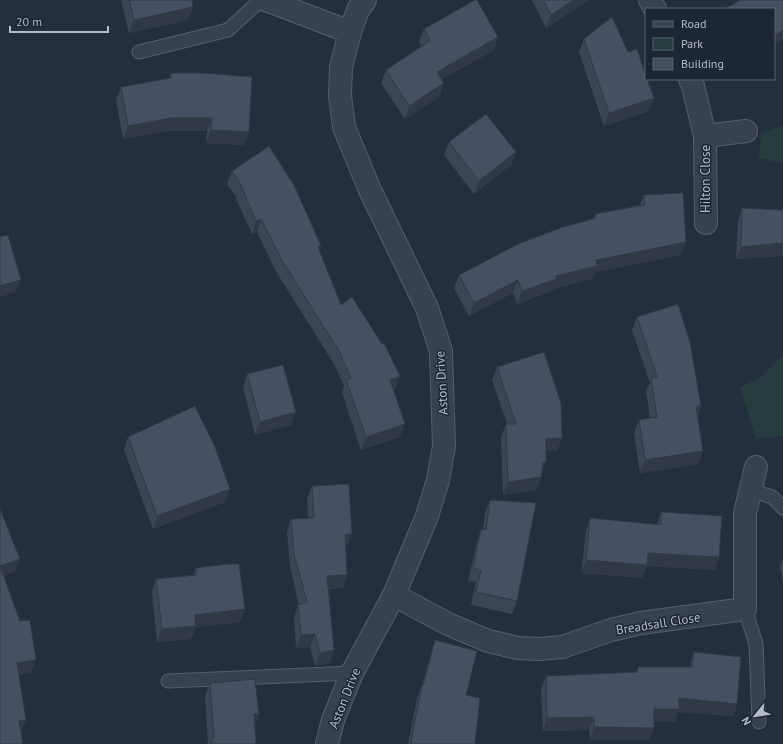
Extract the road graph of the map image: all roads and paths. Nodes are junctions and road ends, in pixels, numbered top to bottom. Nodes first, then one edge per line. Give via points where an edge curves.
1 (262, 0) edge
2 (266, 0) edge
3 (365, 0) edge
4 (350, 32) junction
5 (139, 52) dead end
6 (690, 80) edge
7 (746, 131) dead end
8 (705, 136) junction
9 (706, 223) dead end
10 (756, 467) dead end
11 (750, 490) junction
12 (783, 508) edge
13 (394, 595) junction
14 (745, 609) junction
15 (352, 673) junction
16 (168, 681) dead end
17 (759, 722) dead end
18 (327, 744) edge

1 - 5 lane via 228,30
2 - 4 street
3 - 4 street, Aston Drive via 358,10
4 - 13 street, Aston Drive via 341,67 340,96 344,126 369,188 427,308 441,351 444,446 438,480 427,516
6 - 8 street, Hilton Close
7 - 8 street, Hilton Close
8 - 9 street, Hilton Close
10 - 11 street
11 - 12 lane via 772,497
11 - 14 street via 745,513
13 - 14 street, Breadsall Close via 448,624 488,641 518,648 562,647 611,630 642,623
13 - 15 street, Aston Drive
14 - 17 lane via 756,644
15 - 16 lane
15 - 18 street, Aston Drive via 333,720

